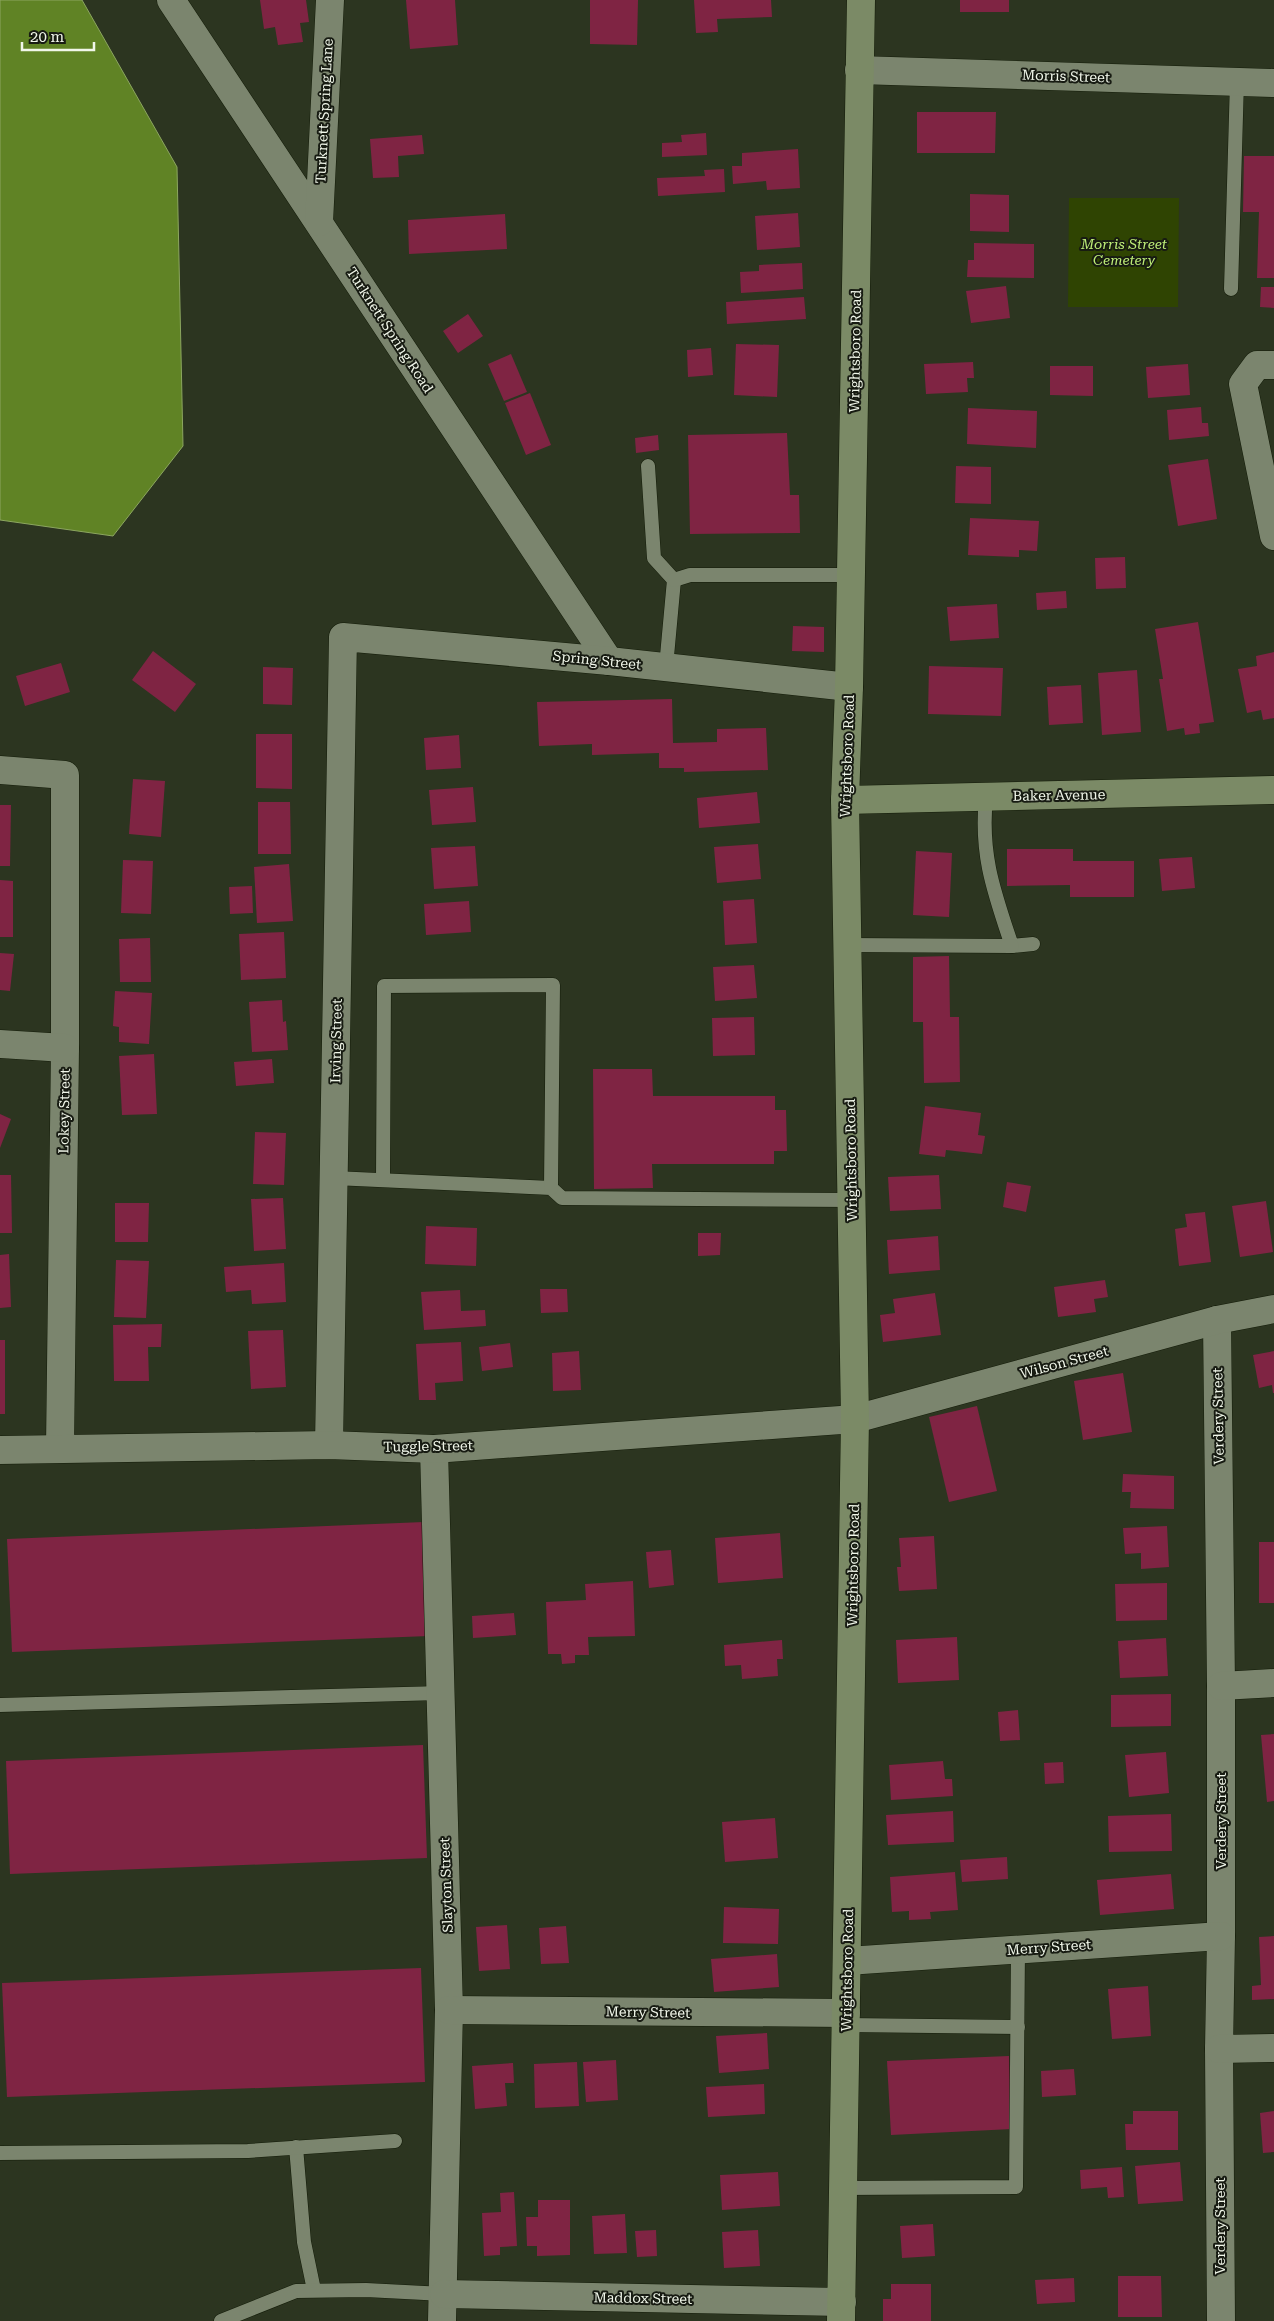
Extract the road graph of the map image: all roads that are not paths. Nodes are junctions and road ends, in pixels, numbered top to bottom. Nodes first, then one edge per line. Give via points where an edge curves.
1 (171, 0) edge
2 (330, 0) edge
3 (861, 0) edge
4 (859, 70) junction
5 (1237, 81) junction
6 (1274, 83) edge
7 (319, 222) junction
8 (1231, 289) dead end
9 (1274, 365) edge
10 (648, 466) dead end
11 (1274, 536) edge
12 (851, 576) junction
13 (674, 580) junction
14 (343, 637) joint
15 (609, 661) junction
16 (666, 667) junction
17 (850, 687) junction
18 (0, 770) edge
19 (1274, 790) edge
20 (986, 797) junction
21 (845, 800) junction
22 (1033, 944) dead end
23 (847, 945) junction
24 (1012, 946) junction
25 (0, 1044) edge
26 (65, 1048) junction
27 (334, 1178) junction
28 (383, 1179) junction
29 (551, 1188) junction
30 (852, 1200) junction
31 (1274, 1309) edge
32 (1217, 1320) junction
33 (855, 1419) junction
34 (329, 1445) junction
35 (60, 1448) junction
36 (434, 1449) junction
37 (0, 1450) edge
38 (1274, 1683) edge
39 (1222, 1686) junction
40 (441, 1693) junction
41 (0, 1705) edge
42 (1222, 1936) junction
43 (1018, 1949) junction
44 (847, 1961) junction
45 (449, 2010) junction
46 (846, 2019) junction
47 (1018, 2026) junction
48 (1274, 2048) edge
49 (1219, 2049) junction
50 (394, 2141) dead end
51 (296, 2147) junction
52 (0, 2153) edge
53 (844, 2188) junction
54 (314, 2290) junction
55 (444, 2294) junction
56 (842, 2311) edge
57 (221, 2321) edge
58 (442, 2321) edge
59 (1221, 2321) edge

1 - 7 street, Turknett Spring Road
2 - 7 street, Turknett Spring Lane
3 - 4 main road, Wrightsboro Road
4 - 5 street, Morris Street
4 - 12 main road, Wrightsboro Road
5 - 6 street, Morris Street
5 - 8 lane
7 - 15 street, Turknett Spring Road
9 - 11 street via 1257,365 1243,384
10 - 13 lane via 654,558
12 - 13 lane via 690,575
12 - 17 main road, Wrightsboro Road
13 - 16 lane
14 - 15 street, Spring Street
14 - 27 street, Irving Street
15 - 16 street, Spring Street
16 - 17 street, Spring Street
17 - 21 main road, Wrightsboro Road
18 - 26 street, Lokey Street via 65,775
19 - 20 main road, Baker Avenue
20 - 21 main road, Baker Avenue
20 - 24 lane via 983,826 989,878
21 - 23 main road, Wrightsboro Road
22 - 24 lane
23 - 24 lane
23 - 30 main road, Wrightsboro Road
25 - 26 street
26 - 35 street, Lokey Street
27 - 28 lane
27 - 34 street, Irving Street
28 - 29 lane
28 - 29 lane via 384,986 553,985
29 - 30 lane via 562,1198
30 - 33 main road, Wrightsboro Road
31 - 32 street, Wilson Street
32 - 33 street, Wilson Street
32 - 39 street, Verdery Street
33 - 36 street, Tuggle Street
33 - 44 main road, Wrightsboro Road
34 - 35 street, Tuggle Street
34 - 36 street, Tuggle Street
35 - 37 street, Tuggle Street
36 - 40 street, Slayton Street
38 - 39 street
39 - 42 street, Verdery Street
40 - 41 lane
40 - 45 street, Slayton Street
42 - 43 street, Merry Street
42 - 49 street, Verdery Street
43 - 44 street, Merry Street
43 - 47 lane
44 - 46 main road, Wrightsboro Road
45 - 46 street, Merry Street
45 - 55 street, Slayton Street
46 - 47 lane
46 - 53 main road, Wrightsboro Road
47 - 53 lane via 1016,2187
48 - 49 street
49 - 59 street, Verdery Street
50 - 51 lane
51 - 52 lane via 248,2151
51 - 54 lane via 304,2242
53 - 56 main road, Wrightsboro Road
54 - 55 lane
54 - 57 lane via 296,2291
55 - 56 street, Maddox Street
55 - 58 street, Slayton Street

